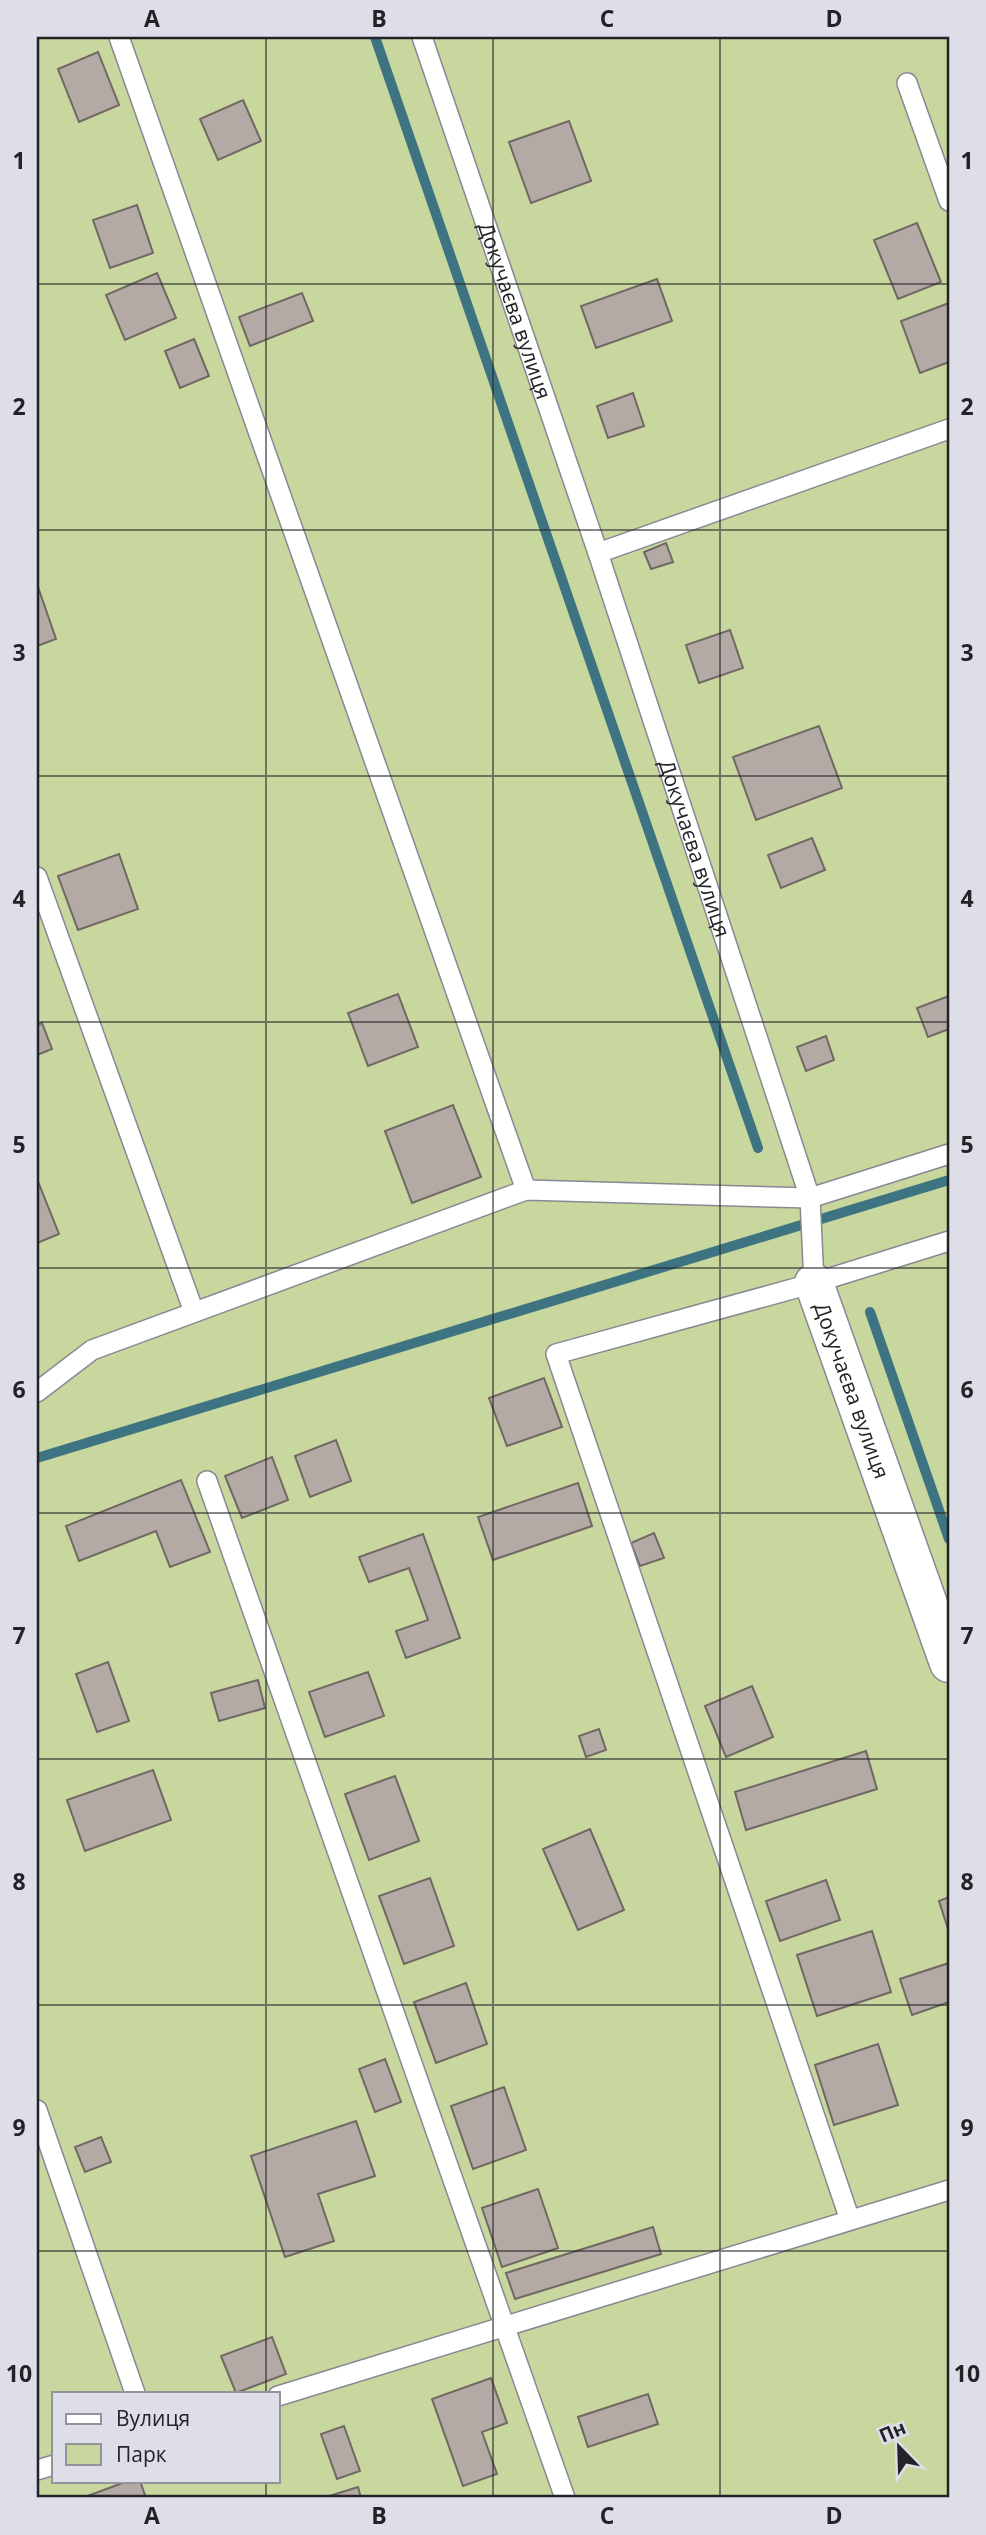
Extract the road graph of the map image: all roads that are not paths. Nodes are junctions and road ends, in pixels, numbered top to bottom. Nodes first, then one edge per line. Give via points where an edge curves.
1 (120, 37) edge
2 (422, 37) edge
3 (908, 83) dead end
4 (949, 201) edge
5 (949, 429) edge
6 (598, 553) junction
7 (37, 877) edge
8 (949, 1154) edge
9 (526, 1190) junction
10 (810, 1198) junction
11 (949, 1241) edge
12 (814, 1283) junction
13 (194, 1312) junction
14 (37, 1392) edge
15 (207, 1481) dead end
16 (949, 1663) edge
17 (37, 2110) edge
18 (949, 2190) edge
19 (850, 2220) junction
20 (504, 2327) junction
21 (135, 2392) edge
22 (280, 2395) edge
23 (565, 2498) edge

1 - 9 lane
2 - 6 lane, Докучаєва вулиця
3 - 4 lane
5 - 6 lane
6 - 10 lane, Докучаєва вулиця
7 - 13 lane
8 - 10 lane
9 - 10 lane
9 - 13 lane
10 - 12 lane, Докучаєва вулиця
11 - 12 lane
12 - 16 street, Докучаєва вулиця
12 - 19 lane via 556,1354
13 - 14 lane via 92,1350
15 - 20 lane
17 - 21 lane
18 - 19 lane
19 - 20 lane
20 - 22 lane
20 - 23 lane

